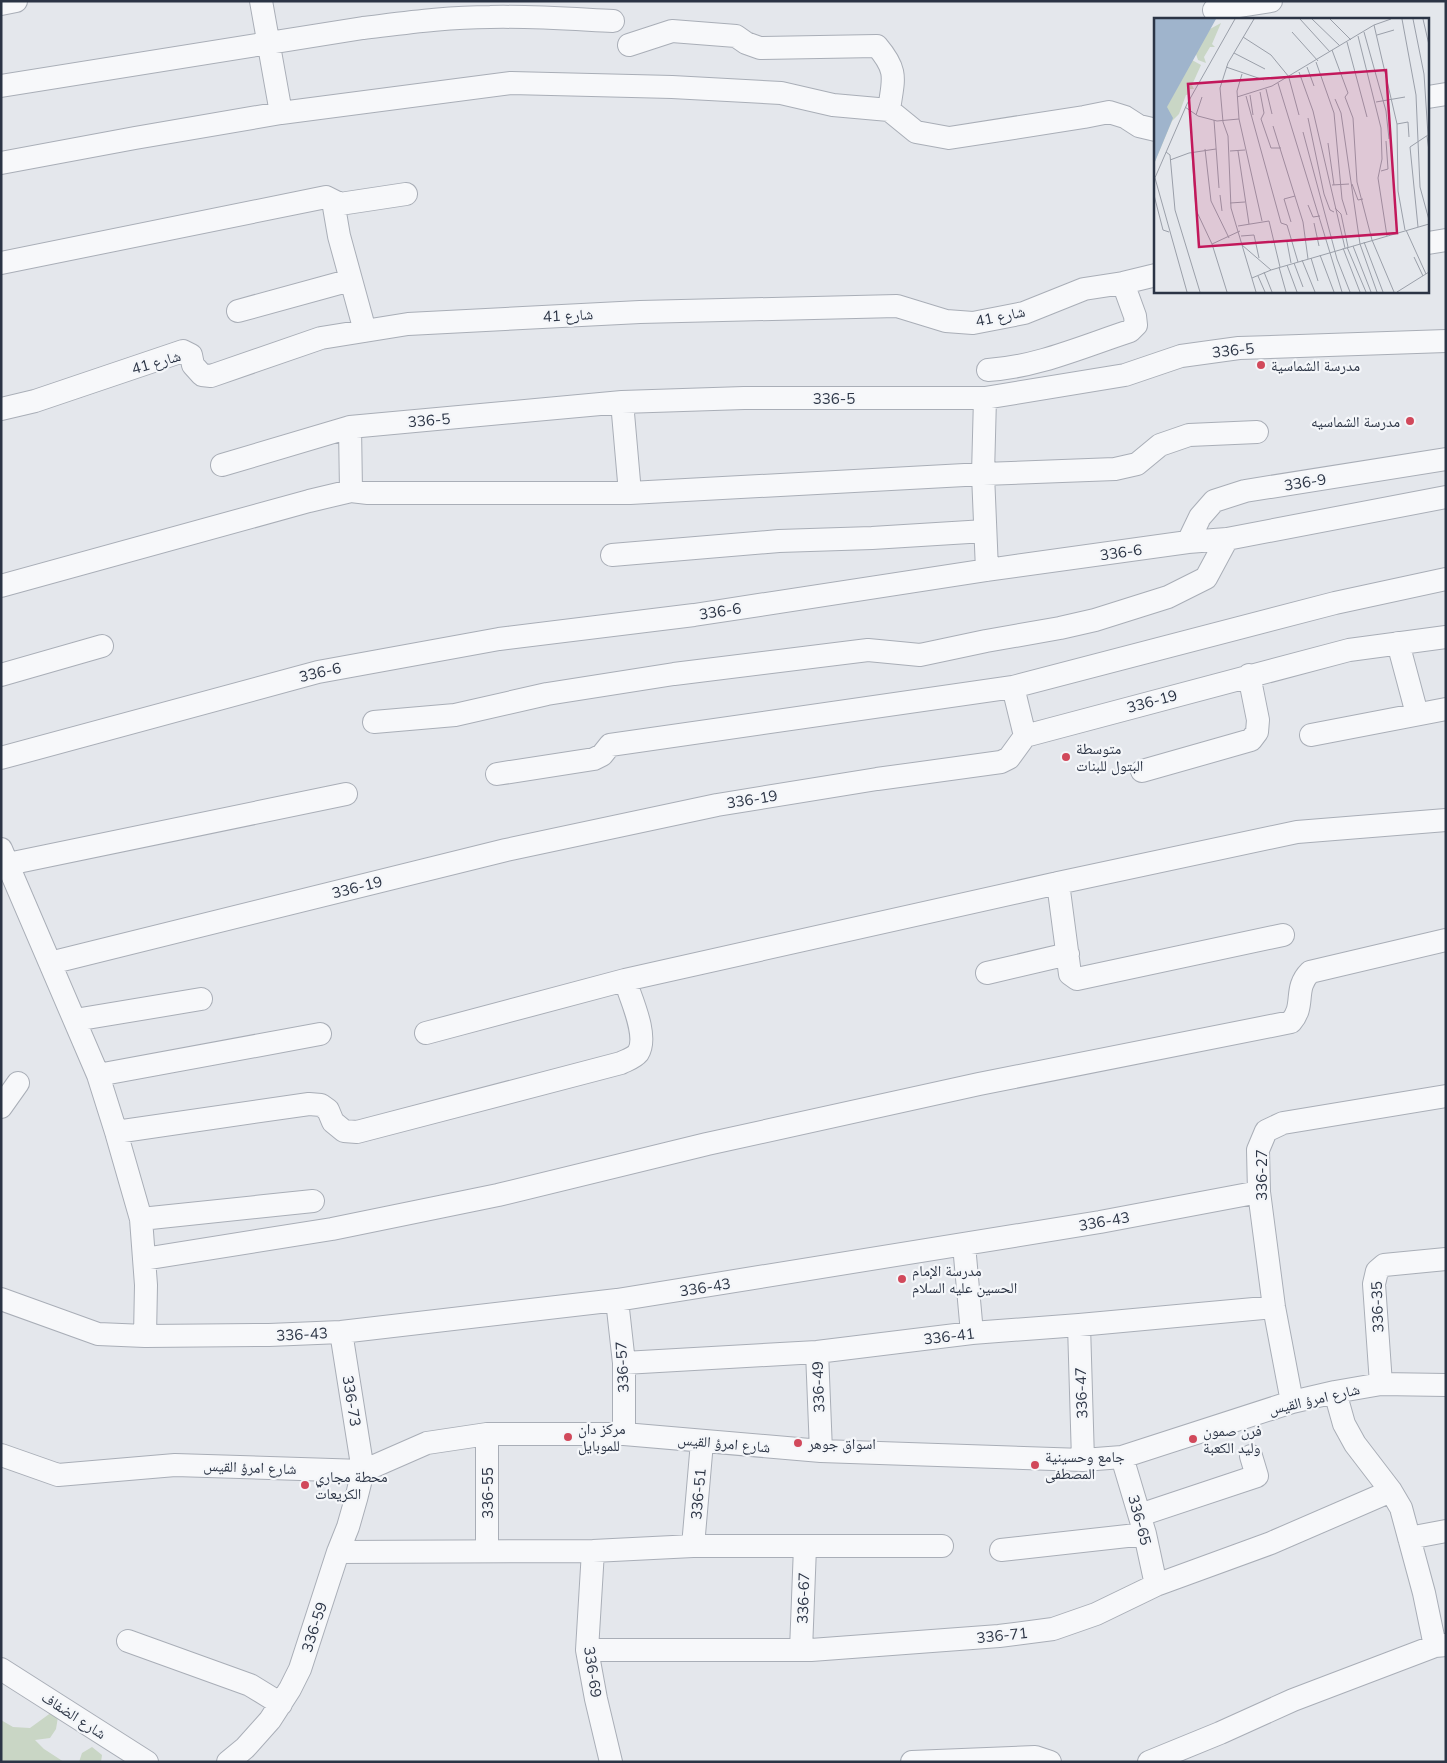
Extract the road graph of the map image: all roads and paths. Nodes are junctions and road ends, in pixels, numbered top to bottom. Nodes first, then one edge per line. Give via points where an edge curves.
1 (16, 1) edge
2 (261, 1) edge
3 (1272, 1) edge
4 (1, 4) edge
5 (1214, 10) dead end
6 (613, 21) dead end
7 (269, 43) junction
8 (629, 45) dead end
9 (1, 86) edge
10 (1446, 94) edge
11 (1430, 97) edge
12 (889, 110) junction
13 (281, 113) junction
14 (1154, 130) edge
15 (1, 163) edge
16 (406, 194) dead end
17 (333, 202) junction
18 (1446, 240) edge
19 (1430, 243) edge
20 (1, 264) edge
21 (1154, 275) edge
22 (351, 280) junction
23 (1123, 283) junction
24 (238, 311) dead end
25 (365, 330) junction
26 (1446, 341) edge
27 (988, 370) dead end
28 (985, 398) junction
29 (622, 402) junction
30 (1, 410) edge
31 (350, 428) junction
32 (1257, 432) dead end
33 (1446, 459) edge
34 (222, 465) dead end
35 (984, 474) junction
36 (351, 491) junction
37 (630, 493) junction
38 (1446, 497) edge
39 (986, 531) junction
40 (1227, 539) junction
41 (1188, 542) junction
42 (612, 555) dead end
43 (987, 570) junction
44 (1446, 580) edge
45 (1, 586) edge
46 (1446, 637) edge
47 (1398, 643) junction
48 (102, 646) dead end
49 (1, 675) edge
50 (1249, 675) junction
51 (1013, 686) junction
52 (1446, 709) edge
53 (1416, 714) junction
54 (374, 722) dead end
55 (1311, 735) dead end
56 (1025, 736) junction
57 (1, 758) edge
58 (1142, 771) dead end
59 (497, 774) dead end
60 (346, 794) dead end
61 (1446, 820) edge
62 (4, 858) edge
63 (1058, 883) junction
64 (1283, 935) dead end
65 (1446, 940) edge
66 (1068, 954) junction
67 (50, 963) junction
68 (986, 973) dead end
69 (625, 980) junction
70 (201, 999) dead end
71 (75, 1020) junction
72 (426, 1033) dead end
73 (320, 1034) dead end
74 (98, 1075) junction
75 (18, 1083) dead end
76 (1446, 1096) edge
77 (1, 1107) edge
78 (116, 1132) junction
79 (1259, 1192) junction
80 (313, 1200) dead end
81 (141, 1219) junction
82 (964, 1245) junction
83 (144, 1259) junction
84 (1446, 1259) edge
85 (1, 1298) edge
86 (617, 1300) junction
87 (1274, 1307) junction
88 (1079, 1325) junction
89 (341, 1332) junction
90 (972, 1332) junction
91 (145, 1336) junction
92 (817, 1352) junction
93 (624, 1363) junction
94 (1381, 1384) junction
95 (1446, 1385) edge
96 (1335, 1392) junction
97 (1292, 1402) junction
98 (487, 1434) junction
99 (624, 1434) junction
100 (702, 1442) junction
101 (821, 1452) junction
102 (1, 1454) edge
103 (1251, 1456) dead end
104 (1122, 1457) junction
105 (1083, 1460) junction
106 (363, 1471) junction
107 (1391, 1491) junction
108 (1142, 1525) junction
109 (1446, 1531) edge
110 (1409, 1538) junction
111 (693, 1546) junction
112 (942, 1546) dead end
113 (805, 1547) junction
114 (1001, 1550) dead end
115 (487, 1551) junction
116 (593, 1551) junction
117 (338, 1552) junction
118 (1156, 1585) junction
119 (128, 1641) dead end
120 (1440, 1646) edge
121 (587, 1650) junction
122 (801, 1650) junction
123 (1, 1669) edge
124 (281, 1704) junction
125 (147, 1762) edge
126 (228, 1762) edge
127 (612, 1762) edge
128 (912, 1762) edge
129 (1050, 1762) edge
130 (1149, 1762) edge

1 - 4 street
2 - 7 street
3 - 5 street
6 - 7 street via 487,17 363,28
7 - 9 street
7 - 13 street
8 - 12 street via 672,31 736,36 746,44 760,48 877,46 889,60 894,75
10 - 11 street
12 - 13 street via 833,105 781,93 511,83
12 - 14 street via 916,132 949,138 1108,112
13 - 15 street
16 - 17 street via 340,204
17 - 20 street via 326,197
17 - 22 street
18 - 19 street
21 - 23 street, شارع 41
22 - 24 street
22 - 25 street
23 - 25 street, شارع 41 via 1084,288 1024,312 973,323 946,321 897,306 640,312 408,324
23 - 27 street via 1135,316 1136,325 1130,331 1044,360 1009,369
25 - 30 street, شارع 41 via 321,338 211,376 202,375 193,365 191,355 182,351
26 - 28 street, 336-5 via 1239,348 1181,356 1125,376
28 - 29 street, 336-5 via 744,398
28 - 35 street
29 - 31 street, 336-5
29 - 37 street
31 - 34 street, 336-5
31 - 36 street
32 - 35 street via 1189,435 1160,445 1137,464 1116,469
33 - 41 street, 336-9 via 1245,491 1214,501 1200,517
35 - 37 street
35 - 39 street
36 - 37 street
36 - 45 street
38 - 40 street, 336-6
39 - 42 street via 779,541
39 - 43 street
40 - 41 street, 336-6
40 - 54 street via 1206,578 1168,597 1060,628 920,654 868,650 674,674 547,694 455,715
41 - 43 street, 336-6
43 - 57 street, 336-6 via 694,615 499,639 318,672
44 - 51 street via 1335,603
46 - 47 street, 336-19
47 - 50 street, 336-19 via 1349,650
47 - 53 street
48 - 49 street
50 - 56 street, 336-19
50 - 58 street via 1258,720 1257,732 1251,740
51 - 56 street
51 - 59 street via 610,745 602,756 594,759
52 - 53 street
53 - 55 street
56 - 67 street, 336-19 via 1010,758 1001,762 716,805 506,850
60 - 62 street
61 - 63 street via 1296,832
62 - 67 street
63 - 66 street
63 - 69 street
64 - 66 street via 1077,979 1070,974
65 - 83 street via 1310,972 1303,979 1298,1012 1291,1022 979,1084 707,1144 498,1195 332,1229
66 - 68 street
67 - 71 street
69 - 72 street
69 - 78 street via 642,1033 638,1052 621,1063 356,1132 344,1131 321,1105 309,1104
70 - 71 street
71 - 74 street
73 - 74 street
74 - 78 street
75 - 77 street
76 - 79 street, 336-27 via 1283,1123 1266,1131 1258,1150
78 - 81 street
79 - 82 street, 336-43
79 - 87 street, 336-27
80 - 81 street
81 - 83 street
82 - 86 street, 336-43
82 - 90 street
83 - 91 street
84 - 94 street, 336-35 via 1384,1266 1377,1271 1374,1284
85 - 91 street, 336-43 via 98,1334
86 - 89 street, 336-43
86 - 93 street, 336-57
87 - 88 street, 336-41
87 - 97 street, 336-27
88 - 90 street, 336-41
88 - 105 street, 336-47
89 - 91 street, 336-43
89 - 106 street, 336-73
90 - 92 street, 336-41
92 - 93 street, 336-41
92 - 101 street, 336-49
93 - 99 street, 336-57
94 - 95 street, شارع امرؤ القيس
94 - 96 street, شارع امرؤ القيس
96 - 97 street, شارع امرؤ القيس
96 - 107 street via 1344,1424 1355,1444
97 - 104 street, شارع امرؤ القيس
98 - 99 street, شارع امرؤ القيس
98 - 106 street, شارع امرؤ القيس via 427,1444
98 - 115 street, 336-55
99 - 100 street, شارع امرؤ القيس
100 - 101 street, شارع امرؤ القيس
100 - 111 street, 336-51
101 - 105 street, شارع امرؤ القيس
102 - 106 street, شارع امرؤ القيس via 58,1475 175,1465
103 - 108 street via 1257,1476
104 - 105 street, شارع امرؤ القيس
104 - 108 street, 336-65
106 - 117 street, 336-59
107 - 110 street via 1401,1508
107 - 118 street, 336-71 via 1271,1543
108 - 114 street
108 - 118 street, 336-65
109 - 110 street
110 - 120 street
111 - 113 street
111 - 116 street
112 - 113 street
113 - 122 street, 336-67
115 - 116 street
115 - 117 street
116 - 121 street, 336-69
117 - 124 street, 336-59 via 300,1669
118 - 122 street, 336-71 via 1096,1614 1053,1629
119 - 124 street via 250,1685
120 - 130 street via 1293,1700
121 - 122 street, 336-71
121 - 127 street, 336-69
123 - 125 street, شارع الضفاف
124 - 126 street, 336-59 via 245,1748
128 - 129 street via 1035,1757

